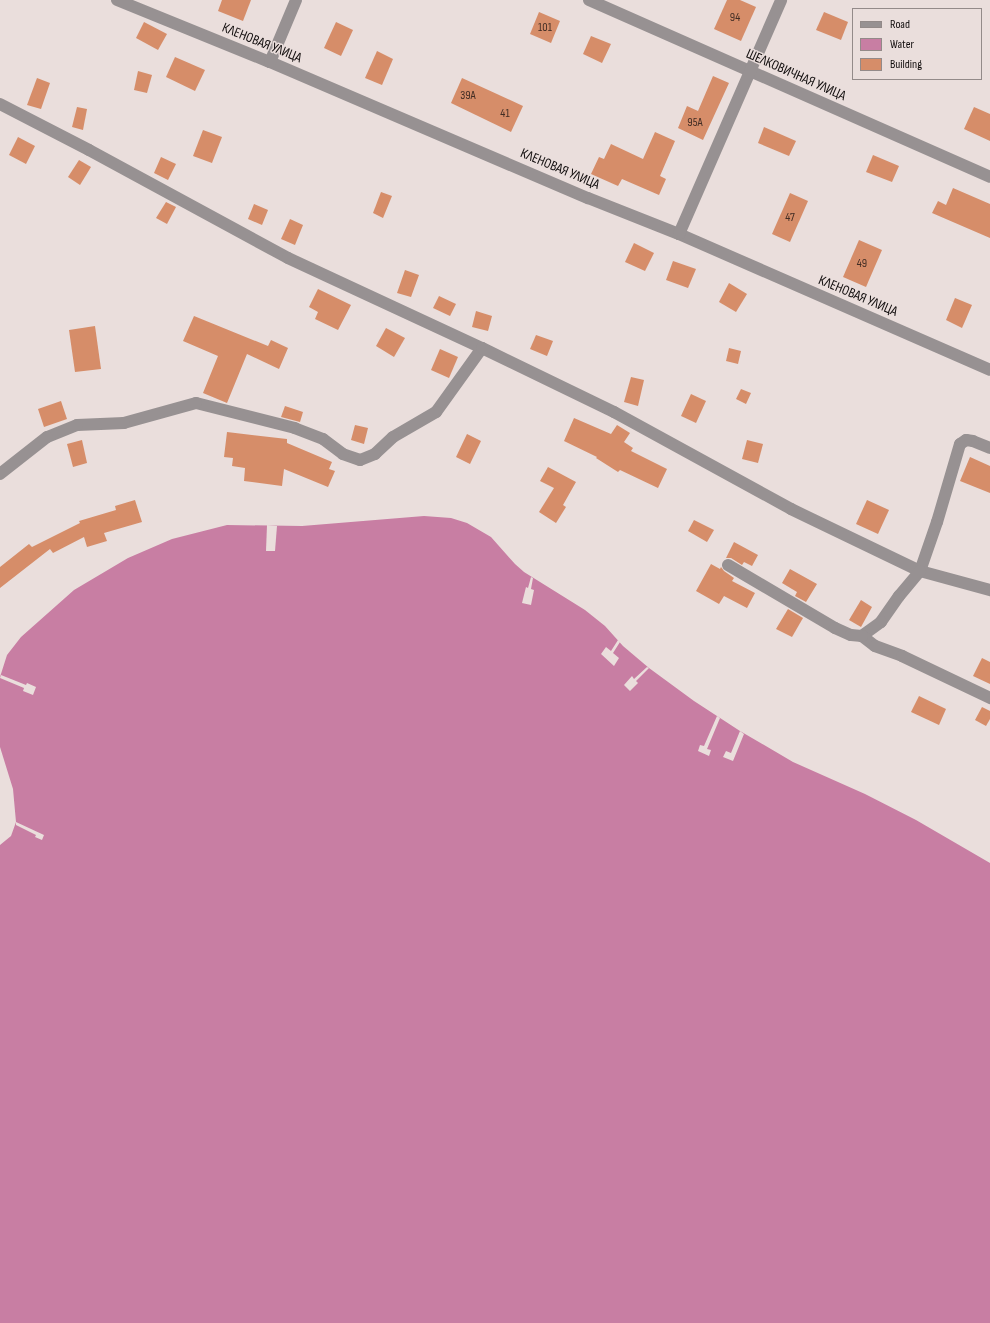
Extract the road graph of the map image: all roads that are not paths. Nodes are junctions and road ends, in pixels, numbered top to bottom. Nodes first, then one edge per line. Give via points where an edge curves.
1 (117, 0) edge
2 (296, 0) edge
3 (589, 0) edge
4 (781, 0) edge
5 (270, 62) junction
6 (750, 71) junction
7 (0, 104) edge
8 (990, 177) edge
9 (679, 234) junction
10 (482, 348) junction
11 (990, 370) edge
12 (990, 448) edge
13 (0, 474) edge
14 (728, 565) dead end
15 (920, 571) junction
16 (990, 590) edge
17 (862, 636) junction
18 (990, 698) edge

1 - 5 street, КЛЕНОВАЯ УЛИЦА
2 - 5 street
3 - 6 street, ШЕЛКОВИЧНАЯ УЛИЦА
4 - 6 street
5 - 9 street, КЛЕНОВАЯ УЛИЦА via 588,198
6 - 8 street, ШЕЛКОВИЧНАЯ УЛИЦА
6 - 9 street
7 - 10 street via 288,258
9 - 11 street, КЛЕНОВАЯ УЛИЦА
10 - 13 street via 436,412 393,437 375,454 360,460 343,454 323,439 294,428 196,403 124,423 77,425 47,437
10 - 15 street via 614,412 791,509
12 - 15 street via 966,440 960,444
14 - 17 street via 835,628 850,635
15 - 16 street
15 - 17 street via 881,622
17 - 18 street via 875,646 902,656

